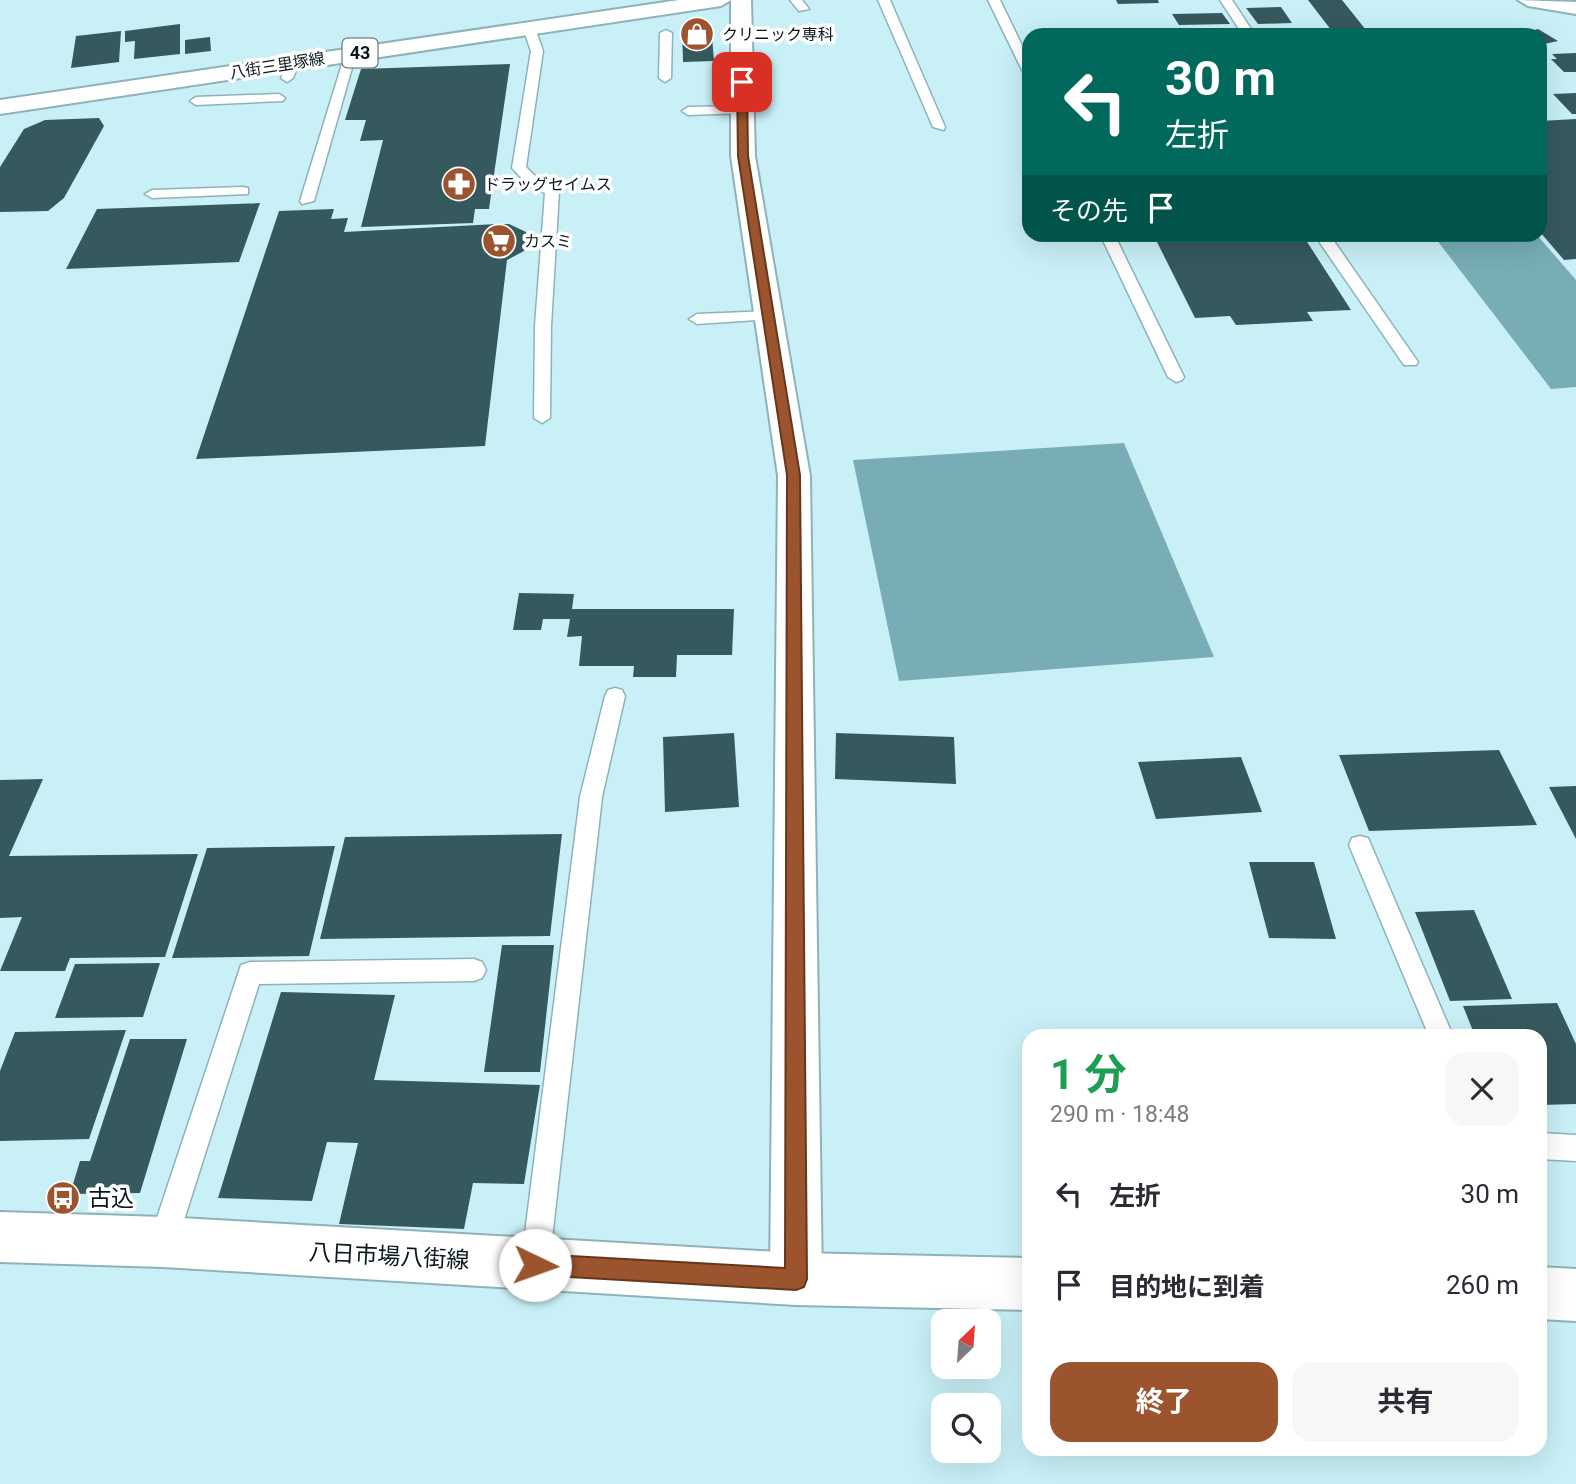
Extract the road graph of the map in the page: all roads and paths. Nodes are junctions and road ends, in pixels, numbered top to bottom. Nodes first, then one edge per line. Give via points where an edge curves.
1 (721, 0) edge
2 (741, 0) edge
3 (884, 0) edge
4 (994, 0) edge
5 (1226, 0) edge
6 (1528, 0) edge
7 (1576, 8) edge
8 (529, 28) junction
9 (1245, 28) edge
10 (666, 33) dead end
11 (350, 54) junction
12 (1022, 58) edge
13 (666, 78) dead end
14 (202, 89) junction
15 (279, 99) dead end
16 (0, 107) edge
17 (742, 110) junction
18 (688, 111) dead end
19 (939, 127) dead end
20 (243, 191) dead end
21 (152, 194) dead end
22 (307, 201) dead end
23 (1111, 242) edge
24 (1327, 242) edge
25 (768, 316) junction
26 (697, 319) dead end
27 (1410, 362) dead end
28 (1176, 377) dead end
29 (542, 418) dead end
30 (615, 696) dead end
31 (1360, 845) dead end
32 (474, 970) dead end
33 (1438, 1029) edge
34 (1547, 1146) edge
35 (1576, 1148) edge
36 (0, 1237) edge
37 (163, 1242) junction
38 (535, 1265) junction
39 (796, 1279) junction
40 (1022, 1284) edge

1 - 8 street, 八街三里塚線 / 43
2 - 17 street
3 - 19 lane
4 - 12 lane
5 - 9 lane
6 - 7 street
8 - 11 street, 八街三里塚線 / 43
8 - 29 lane via 537,51 519,168 552,191 542,326
10 - 13 lane
11 - 14 street, 八街三里塚線 / 43
11 - 22 lane
14 - 15 lane
14 - 16 street, 八街三里塚線 / 43
17 - 18 lane
17 - 25 street via 743,156
20 - 21 lane
23 - 28 lane
24 - 27 lane
25 - 26 lane
25 - 39 street via 794,475
30 - 38 lane via 591,797
31 - 33 lane
32 - 37 lane via 250,973
34 - 35 lane
36 - 37 street, 八日市場八街線
37 - 38 street, 八日市場八街線
38 - 39 street, 八日市場八街線
39 - 40 street, 八日市場八街線

